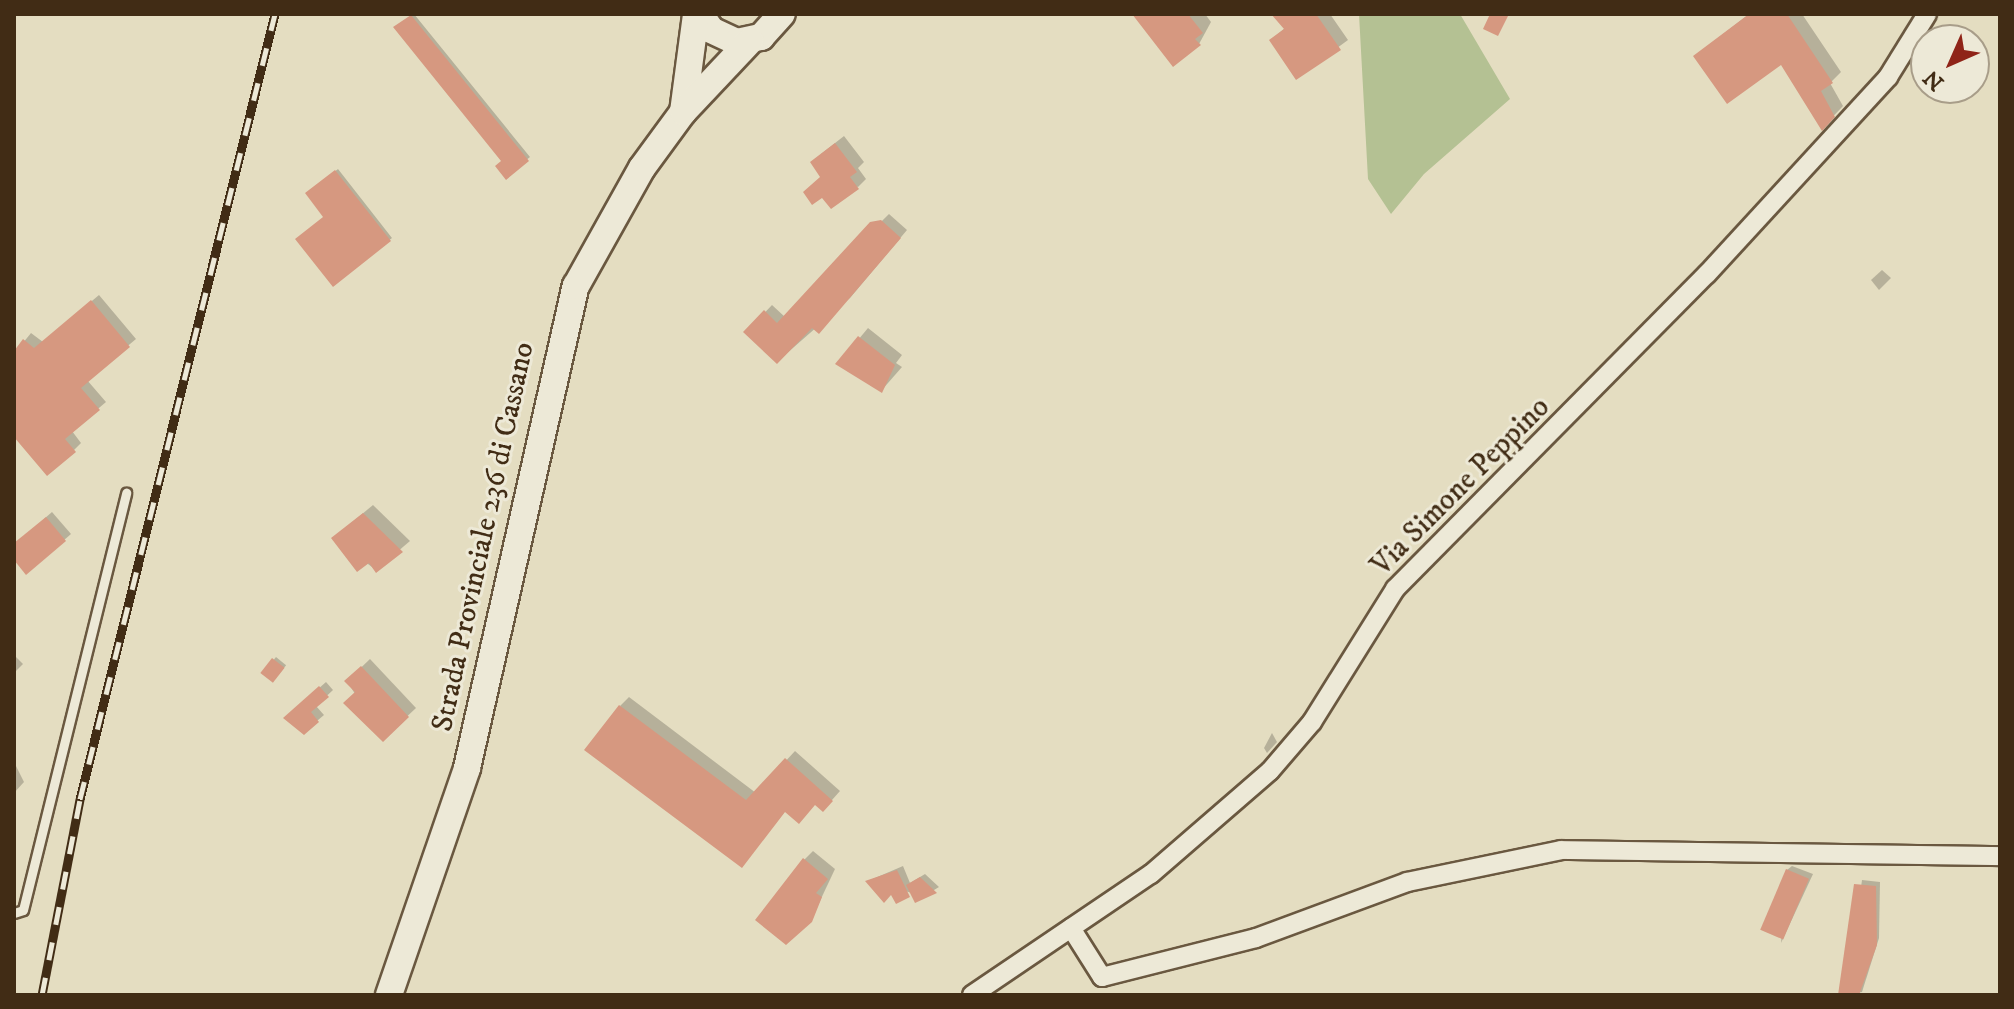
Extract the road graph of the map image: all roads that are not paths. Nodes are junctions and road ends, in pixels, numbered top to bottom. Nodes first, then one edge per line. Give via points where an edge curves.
1 (698, 14) edge
2 (1927, 14) edge
3 (784, 17) edge
4 (750, 41) junction
5 (683, 112) junction
6 (126, 493) dead end
7 (2000, 856) edge
8 (14, 913) edge
9 (1071, 928) junction
10 (389, 995) edge
11 (972, 995) edge

1 - 4 main road via 723,38
1 - 5 main road
2 - 9 street, Via Simone Peppino via 1888,77 1718,263 1395,589 1312,722 1270,771 1151,874
3 - 4 main road, Strada Provinciale 236 di Cassano
4 - 5 main road, Strada Provinciale 236 di Cassano
5 - 10 main road, Strada Provinciale 236 di Cassano via 606,223 568,309 467,768
6 - 8 lane via 23,910
7 - 9 street via 1561,850 1407,882 1256,938 1102,977
9 - 11 street, Via Simone Peppino

